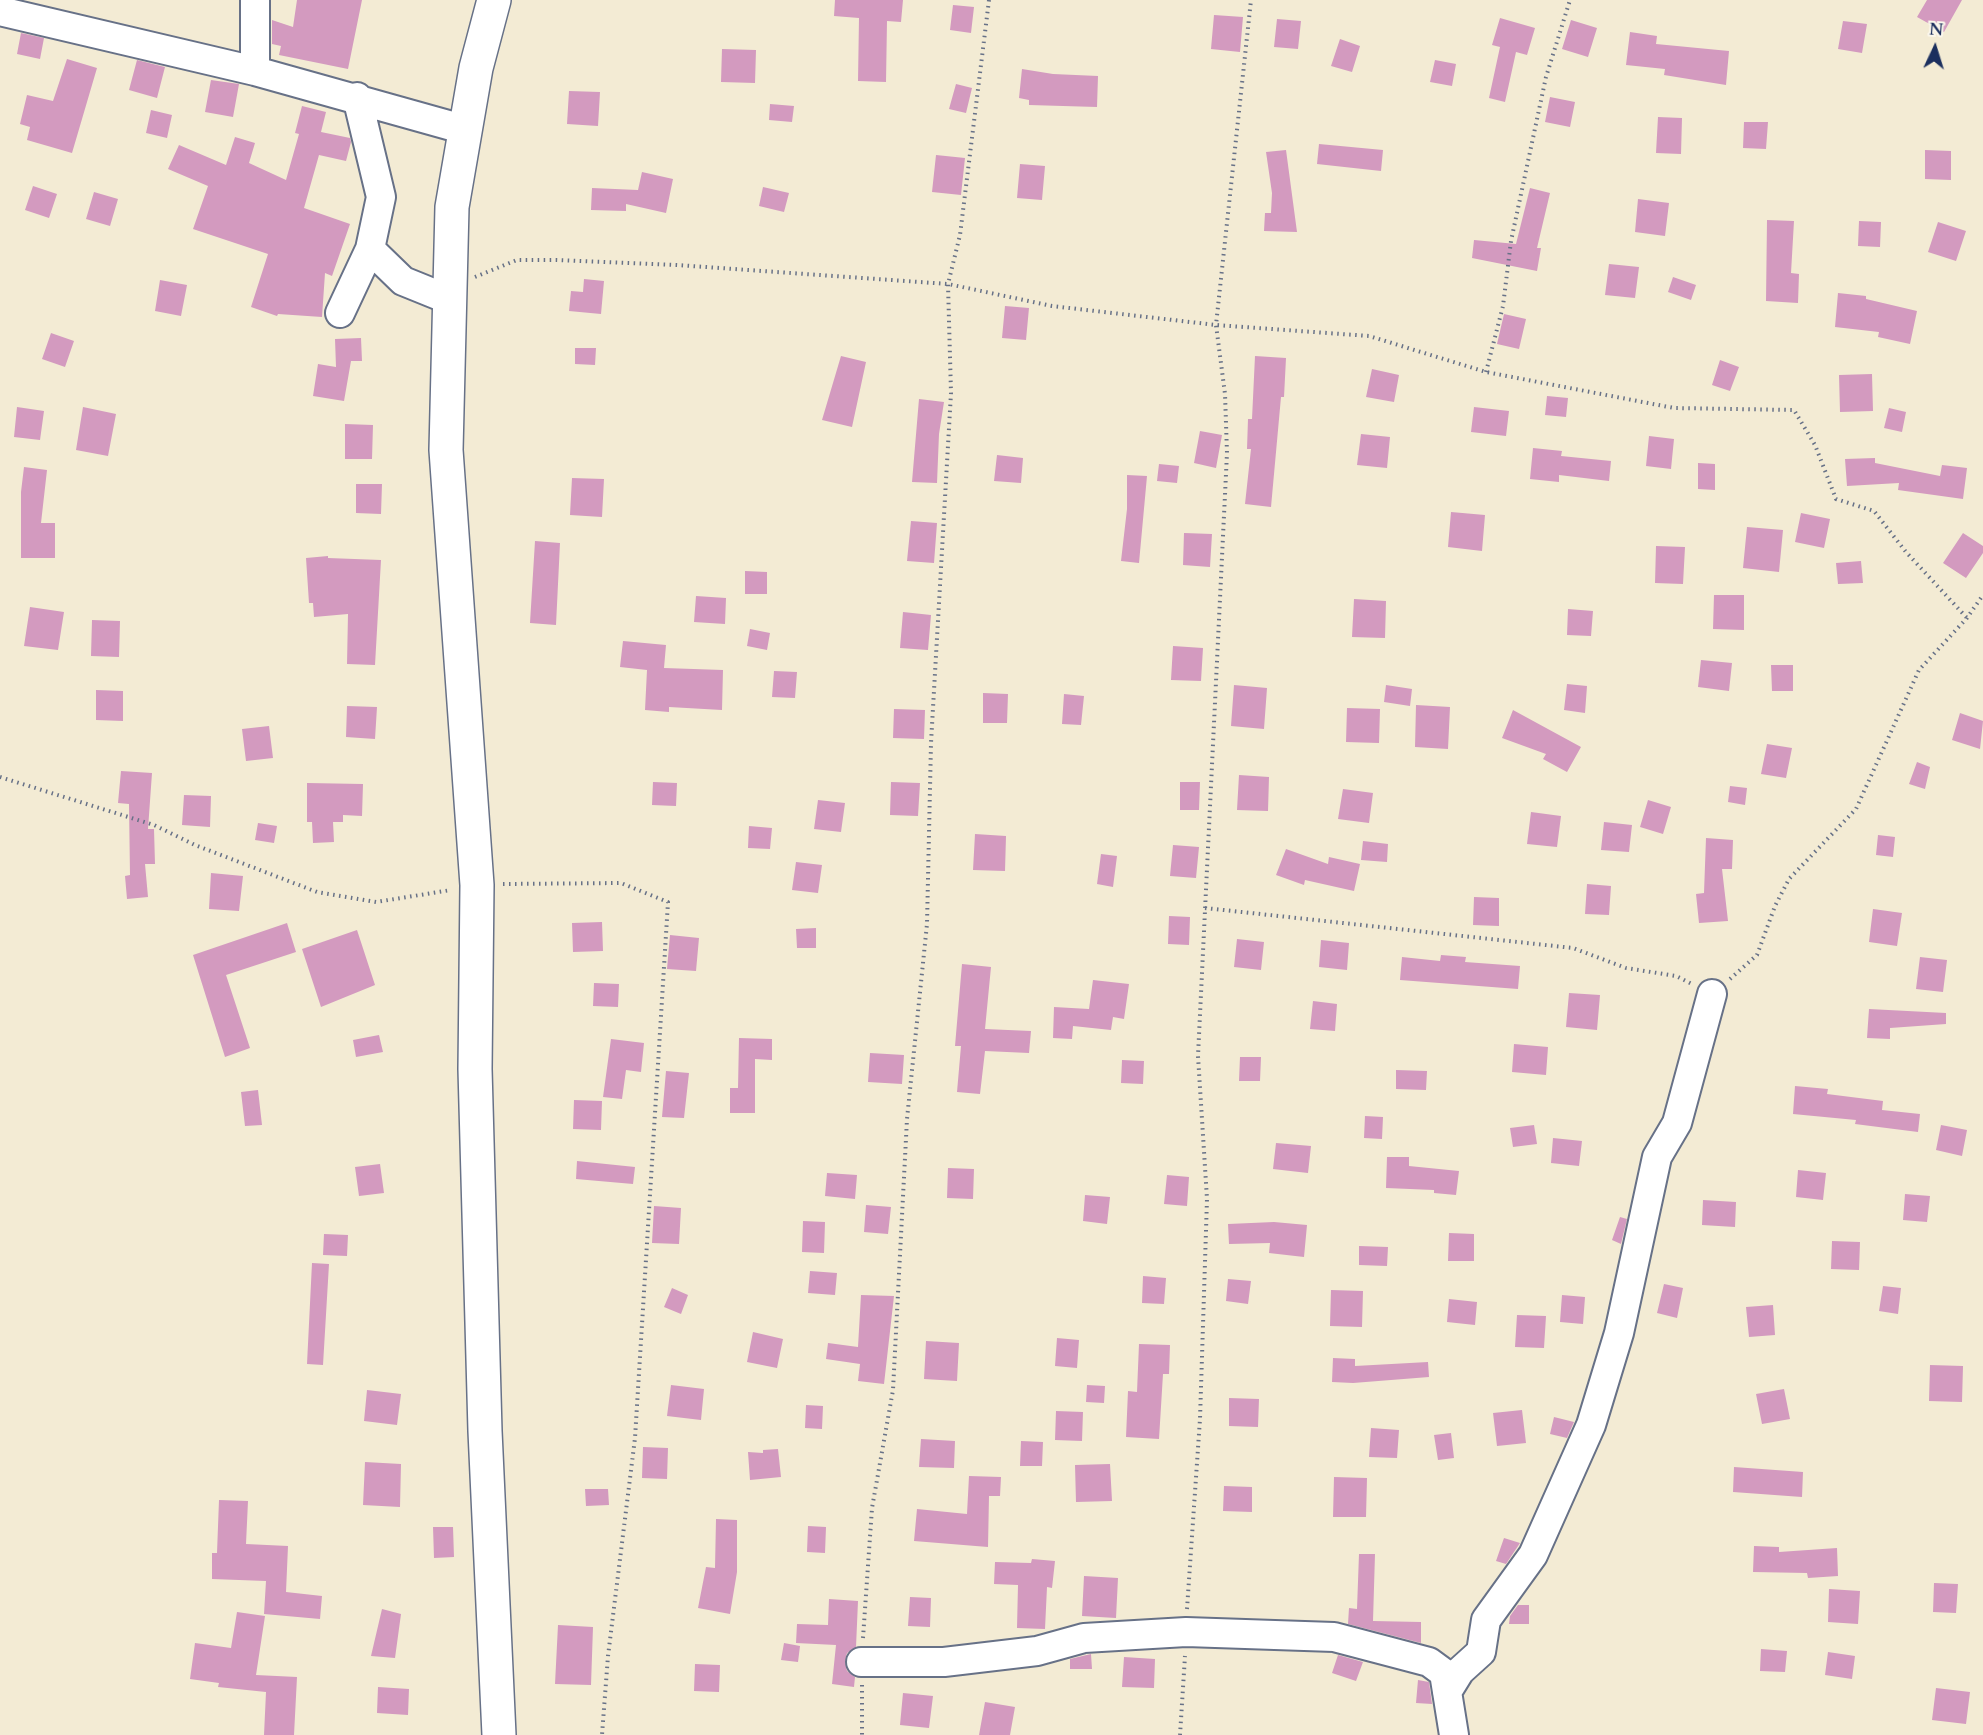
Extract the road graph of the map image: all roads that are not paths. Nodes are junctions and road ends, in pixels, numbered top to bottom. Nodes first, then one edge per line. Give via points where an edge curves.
1 (255, 0) edge
2 (494, 0) edge
3 (12, 8) edge
4 (255, 71) junction
5 (357, 97) junction
6 (465, 130) junction
7 (370, 249) junction
8 (450, 289) junction
9 (340, 314) dead end
10 (1712, 994) road end
11 (861, 1662) road end
12 (1447, 1692) junction
13 (499, 1735) edge
14 (1454, 1735) edge

1 - 4 street
2 - 6 highway
3 - 4 street
4 - 5 street
5 - 6 street
5 - 7 street via 381,197
6 - 8 highway via 452,207
7 - 8 street via 403,281
7 - 9 street
8 - 13 highway via 446,450 477,885 475,1069 485,1431
10 - 12 street via 1677,1123 1657,1157 1619,1333 1591,1425 1533,1555 1486,1620 1481,1652 1460,1671
11 - 12 street via 944,1662 1037,1652 1084,1638 1186,1632 1334,1638 1429,1662 1444,1673
12 - 14 street

